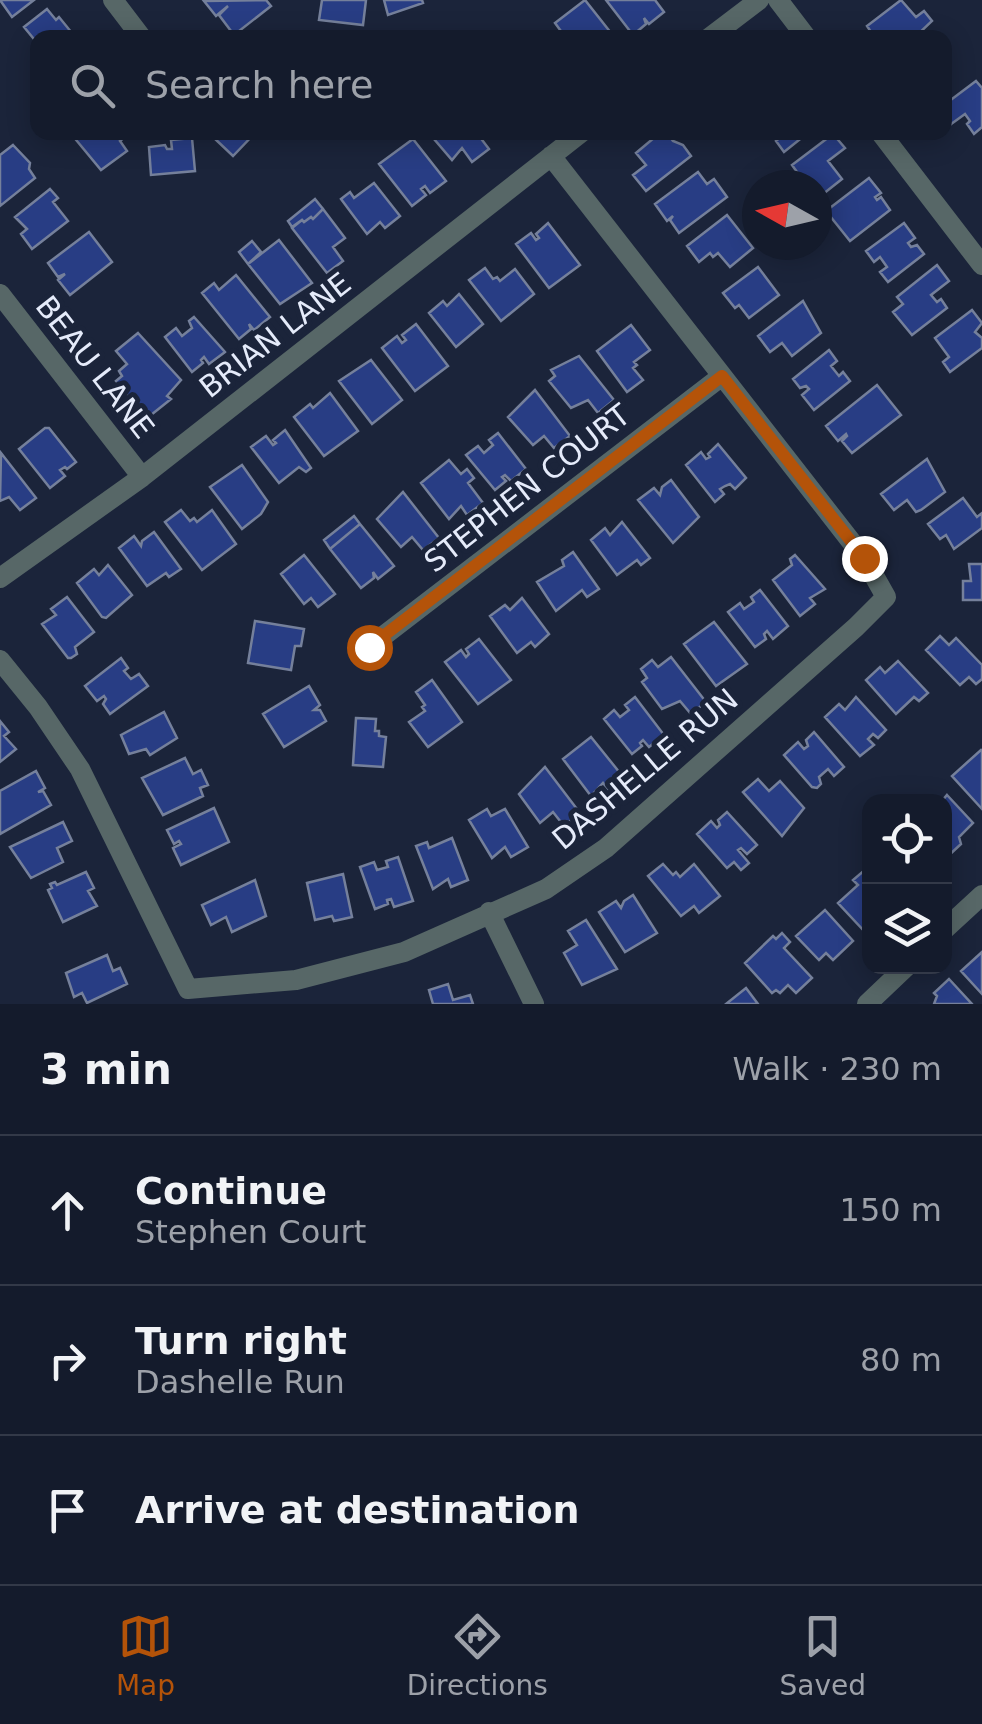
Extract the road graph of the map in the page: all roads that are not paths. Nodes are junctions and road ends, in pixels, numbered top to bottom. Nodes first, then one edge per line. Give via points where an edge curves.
1 (113, 0) edge
2 (759, 0) edge
3 (778, 0) edge
4 (136, 30) edge
5 (720, 30) edge
6 (801, 30) edge
7 (572, 140) edge
8 (886, 140) edge
9 (551, 156) junction
10 (982, 265) edge
11 (0, 294) edge
12 (722, 376) junction
13 (142, 477) junction
14 (0, 578) edge
15 (369, 647) dead end
16 (0, 660) edge
17 (982, 895) edge
18 (490, 912) junction
19 (952, 923) edge
20 (899, 974) edge
21 (534, 1004) edge
22 (867, 1004) edge

1 - 4 street
2 - 5 street
3 - 6 street
7 - 9 street, BRIAN LANE
8 - 10 street
9 - 12 street, DASHELLE RUN
9 - 13 street, BRIAN LANE
11 - 13 street, BEAU LANE
12 - 15 street, STEPHEN COURT
12 - 18 street, DASHELLE RUN via 864,558 886,597 606,848 546,888
13 - 14 street, BRIAN LANE
16 - 18 street, DASHELLE RUN via 80,769 188,989 296,980 404,952
17 - 19 street
18 - 21 street
20 - 22 street

